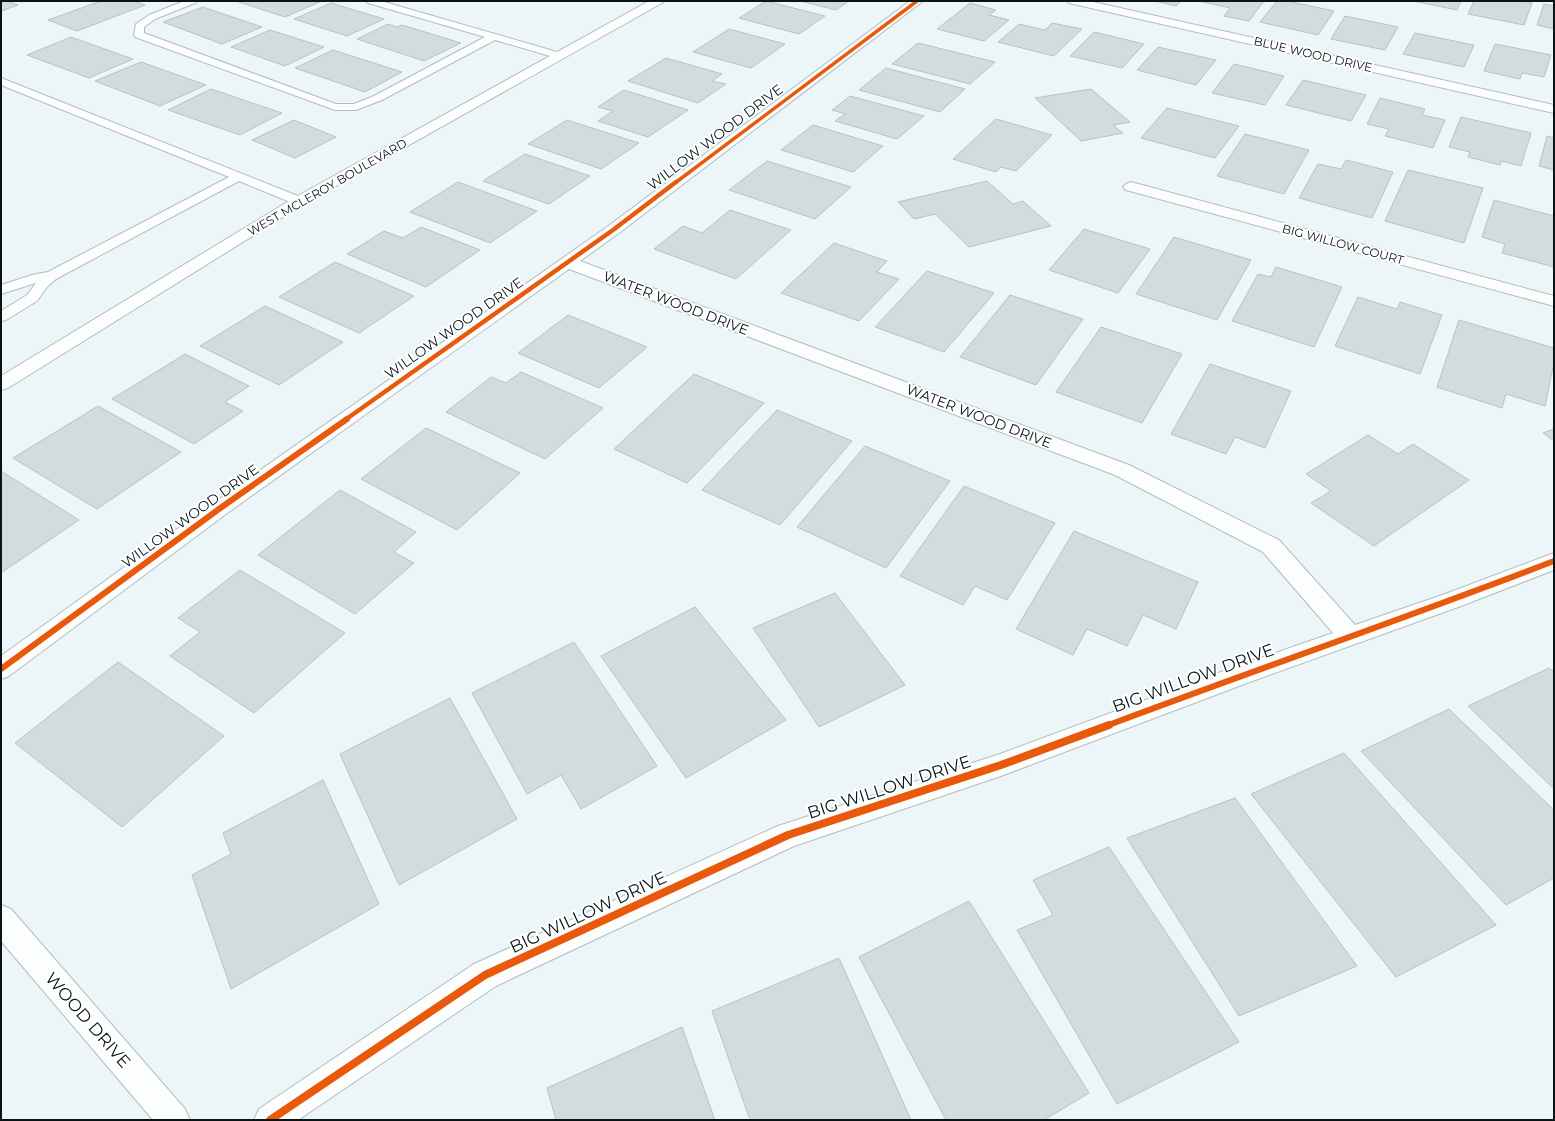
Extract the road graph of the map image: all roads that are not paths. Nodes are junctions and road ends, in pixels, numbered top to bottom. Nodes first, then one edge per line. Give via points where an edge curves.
1 (192, 1) edge
2 (371, 1) edge
3 (658, 1) edge
4 (917, 1) edge
5 (1073, 1) edge
6 (494, 37) junction
7 (560, 56) junction
8 (1, 81) edge
9 (1554, 109) edge
10 (238, 177) junction
11 (1131, 186) dead end
12 (299, 201) junction
13 (567, 262) junction
14 (51, 276) junction
15 (1, 290) edge
16 (1554, 301) edge
17 (1, 317) edge
18 (1, 384) edge
19 (1554, 561) edge
20 (1350, 636) junction
21 (1, 669) edge
22 (1, 919) edge
23 (174, 1120) edge
24 (270, 1120) edge

1 - 6 lane via 152,17 139,26 139,35 335,107 356,107 378,98
2 - 6 lane
3 - 7 street, WEST MCLEROY BOULEVARD
4 - 13 street, WILLOW WOOD DRIVE
5 - 9 street, BLUE WOOD DRIVE
6 - 7 lane
7 - 12 street, WEST MCLEROY BOULEVARD
8 - 10 lane
10 - 12 lane
10 - 14 lane
11 - 16 street, BIG WILLOW COURT
12 - 18 street, WEST MCLEROY BOULEVARD
13 - 20 street, WATER WOOD DRIVE via 1122,470 1272,546
13 - 21 street, WILLOW WOOD DRIVE via 225,504
14 - 15 lane
14 - 17 lane via 32,298
19 - 20 street, BIG WILLOW DRIVE
20 - 24 street, BIG WILLOW DRIVE via 1001,765 788,834 485,975
22 - 23 street, WOOD DRIVE

